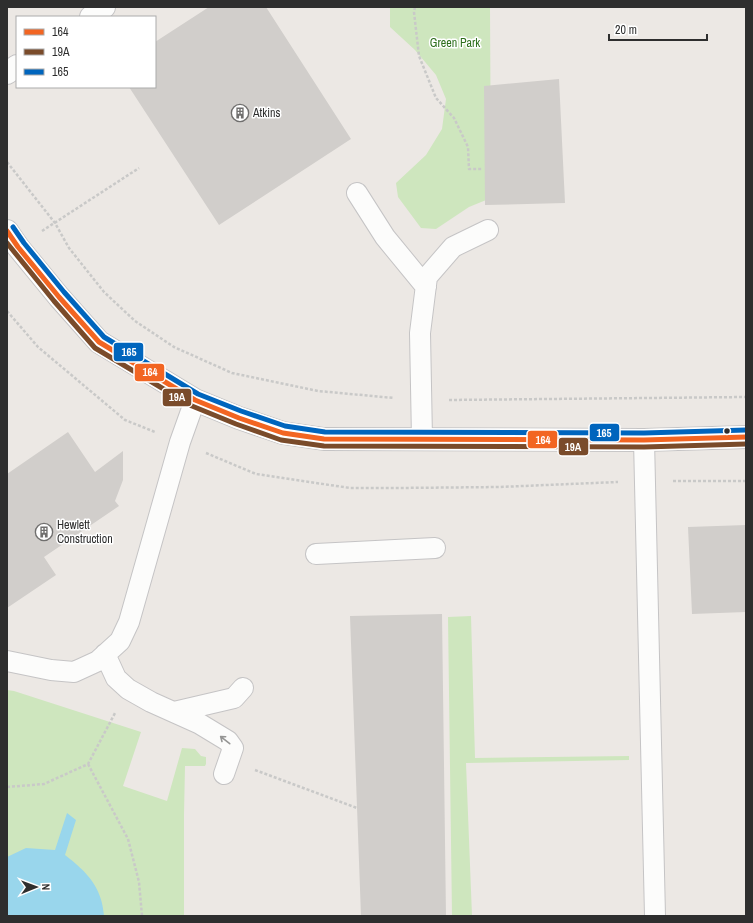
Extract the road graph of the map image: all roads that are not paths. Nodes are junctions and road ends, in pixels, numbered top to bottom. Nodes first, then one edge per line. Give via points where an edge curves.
1 (104, 7) edge
2 (91, 16) edge
3 (16, 67) edge
4 (7, 73) edge
5 (357, 193) dead end
6 (488, 230) dead end
7 (12, 239) edge
8 (426, 287) junction
9 (195, 400) junction
10 (746, 437) edge
11 (422, 439) junction
12 (644, 440) junction
13 (436, 548) dead end
14 (316, 554) dead end
15 (106, 654) junction
16 (7, 661) edge
17 (242, 688) dead end
18 (174, 712) junction
19 (227, 767) road end
20 (655, 916) edge

1 - 2 street
3 - 4 street
5 - 8 lane via 385,237
6 - 8 lane via 453,247 427,278
7 - 9 street via 99,342
8 - 11 lane via 420,333
9 - 11 street via 283,432 324,439
9 - 15 lane via 180,442 130,622 120,641
10 - 12 street
11 - 12 street
12 - 20 lane
13 - 14 lane
15 - 16 lane via 98,661 74,672
15 - 18 lane via 116,678 128,689
17 - 18 lane via 234,698
19 -> 18 lane via 233,748 228,741

